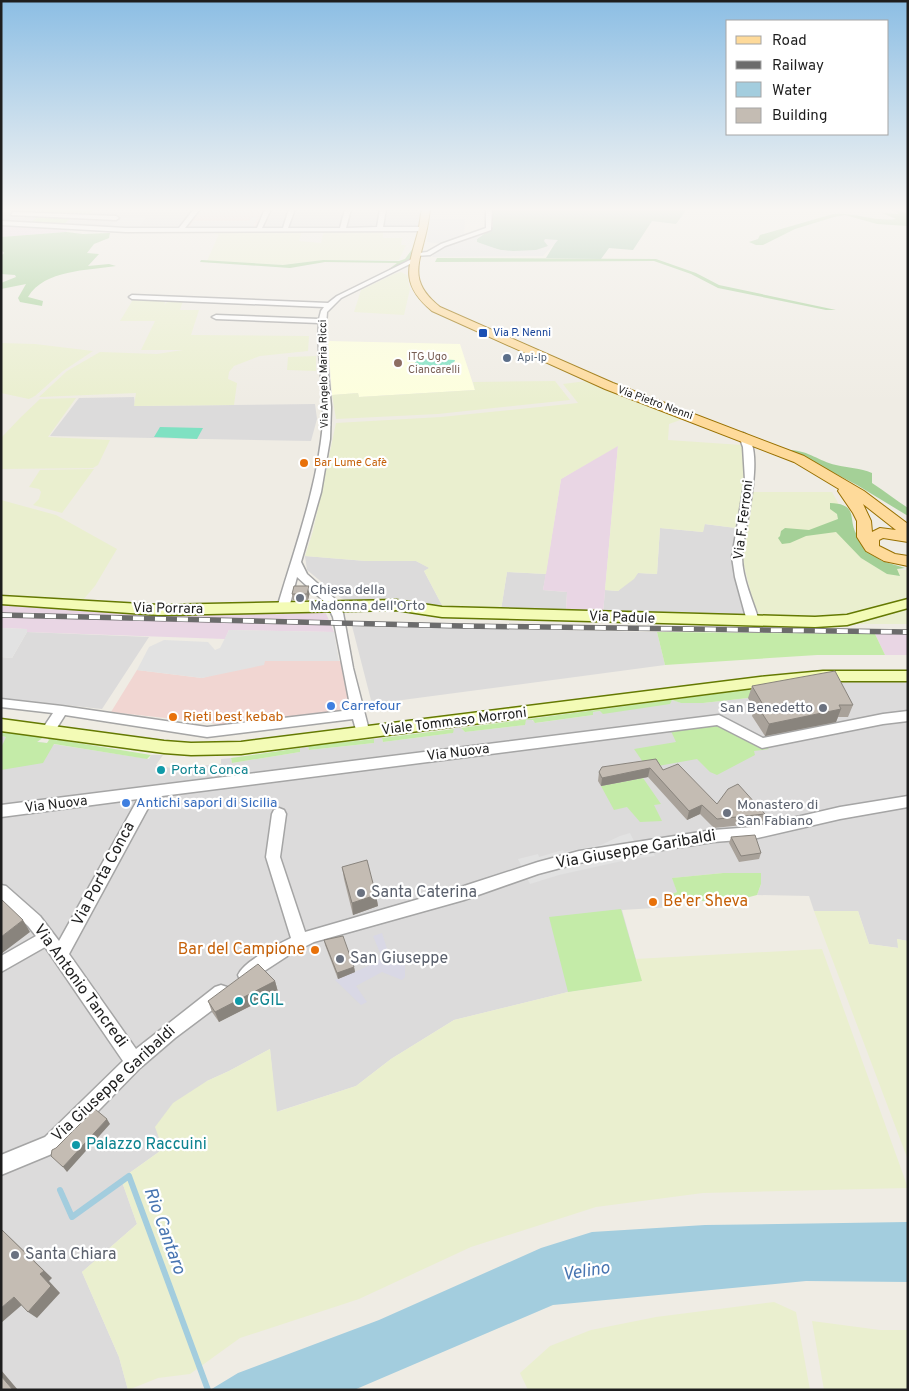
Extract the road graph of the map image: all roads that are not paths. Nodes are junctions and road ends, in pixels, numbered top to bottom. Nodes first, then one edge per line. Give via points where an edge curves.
1 (388, 274) edge
2 (416, 274) edge
3 (132, 297) dead end
4 (327, 306) junction
5 (216, 318) dead end
6 (323, 320) junction
7 (745, 442) junction
8 (766, 445) joint
9 (836, 479) junction
10 (859, 494) junction
11 (908, 521) edge
12 (908, 532) edge
13 (908, 537) edge
14 (871, 547) junction
15 (908, 561) edge
16 (296, 562) junction
17 (1, 600) edge
18 (908, 603) edge
19 (334, 606) junction
20 (283, 608) junction
21 (754, 621) junction
22 (908, 676) edge
23 (1, 703) edge
24 (62, 710) junction
25 (358, 714) junction
26 (908, 716) edge
27 (1, 725) edge
28 (185, 730) junction
29 (48, 731) junction
30 (363, 734) junction
31 (174, 748) junction
32 (149, 793) junction
33 (908, 801) edge
34 (1, 811) edge
35 (279, 814) dead end
36 (1, 891) edge
37 (46, 938) junction
38 (300, 941) junction
39 (60, 955) junction
40 (1, 965) edge
41 (134, 1062) junction
42 (1, 1165) edge

1 - 4 street, Via Angelo Maria Ricci
2 - 7 main road, Via Pietro Nenni via 414,282 421,296 455,318
3 - 4 street
4 - 6 street, Via Angelo Maria Ricci
5 - 6 street
6 - 16 street, Via Angelo Maria Ricci via 327,420 320,481
7 - 8 main road, Via Pietro Nenni
7 - 21 street, Via F. Ferroni via 750,480 736,557
8 - 9 main road, Via Pietro Nenni
9 - 10 main road, Via Pietro Nenni
9 - 14 main road via 859,510 864,522 864,536
10 - 11 main road
10 - 12 main road, Via Pietro Nenni
13 - 14 main road via 880,533 872,538
14 - 15 main road via 881,554
16 - 19 street via 304,579
16 - 20 street, Via Angelo Maria Ricci
17 - 20 street, Via Porrara via 150,610
18 - 21 street, Via Padule via 847,620
19 - 20 street, Via Porrara
19 - 21 street, Via Padule via 396,605 442,612
19 - 25 street
22 - 30 street, Viale Tommaso Morroni via 823,676 769,681
23 - 24 street
24 - 28 street
24 - 29 street
25 - 28 street via 244,729
25 - 30 street
26 - 32 street, Via Nuova via 762,743 719,720
27 - 29 street, Viale Tommaso Morroni
28 - 31 street
29 - 31 street, Viale Tommaso Morroni
30 - 31 street, Viale Tommaso Morroni via 241,748
32 - 34 street, Via Nuova
32 - 39 street, Via Porta Conca
33 - 38 street, Via Giuseppe Garibaldi via 752,833 579,857
35 - 38 street via 273,857
36 - 37 street, Via Antonio Tancredi via 34,921
37 - 39 street, Via Antonio Tancredi
37 - 40 street
38 - 41 street, Via Giuseppe Garibaldi via 264,961
39 - 41 street, Via Antonio Tancredi
41 - 42 street, Via Giuseppe Garibaldi via 52,1144

